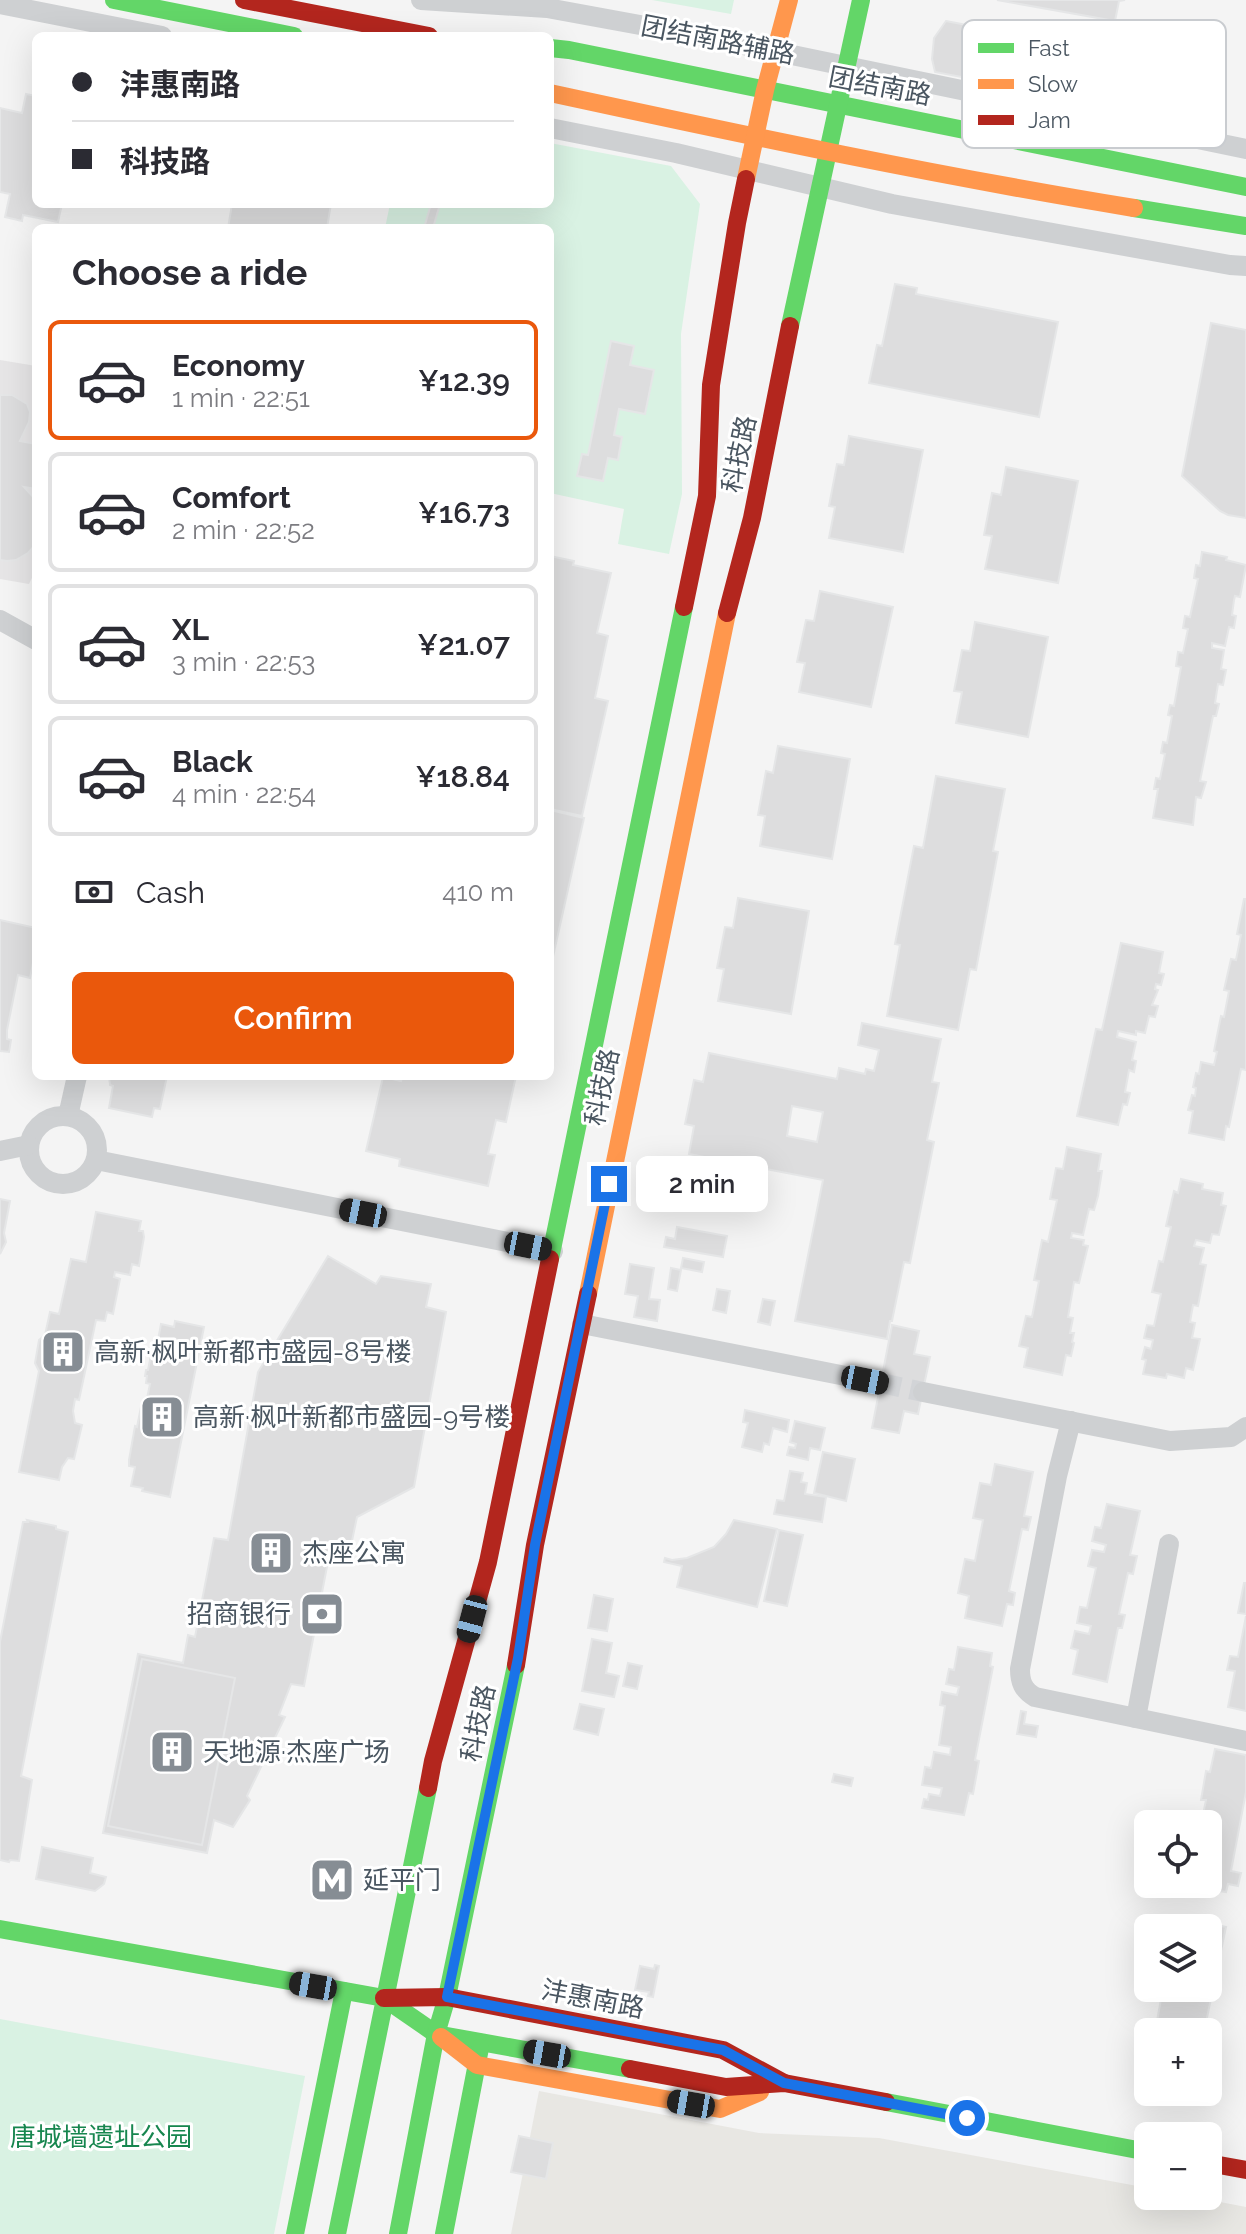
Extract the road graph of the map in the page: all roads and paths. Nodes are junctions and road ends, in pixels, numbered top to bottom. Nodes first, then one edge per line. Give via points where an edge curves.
1 (114, 0) edge
2 (244, 0) edge
3 (421, 0) edge
4 (789, 0) edge
5 (861, 0) edge
6 (0, 4) edge
7 (142, 32) edge
8 (274, 32) edge
9 (408, 32) edge
10 (554, 48) edge
11 (775, 51) junction
12 (847, 65) junction
13 (962, 89) edge
14 (765, 90) junction
15 (554, 94) edge
16 (839, 104) junction
17 (554, 129) edge
18 (962, 129) edge
19 (755, 138) junction
20 (1226, 145) edge
21 (1055, 148) edge
22 (1246, 149) edge
23 (829, 153) junction
24 (748, 170) junction
25 (820, 187) junction
26 (1246, 187) edge
27 (1246, 226) edge
28 (1246, 266) edge
29 (0, 620) edge
30 (32, 638) edge
31 (76, 1080) edge
32 (68, 1116) junction
33 (29, 1145) junction
34 (0, 1151) edge
35 (96, 1160) junction
36 (553, 1251) junction
37 (582, 1324) junction
38 (881, 1383) tunnel mouth
39 (923, 1392) tunnel mouth
40 (1071, 1421) junction
41 (1246, 1427) edge
42 (1169, 1544) dead end
43 (1136, 1718) junction
44 (1246, 1741) edge
45 (0, 1929) edge
46 (344, 1991) junction
47 (447, 1997) junction
48 (384, 1998) junction
49 (436, 2034) junction
50 (481, 2042) junction
51 (477, 2065) junction
52 (784, 2083) junction
53 (1134, 2149) edge
54 (1222, 2166) edge
55 (1246, 2170) edge
56 (295, 2234) edge
57 (337, 2234) edge
58 (398, 2234) edge
59 (444, 2234) edge

1 - 8 main road
2 - 9 main road
3 - 11 street, 团结南路辅路 via 547,8
4 - 11 main road, 科技路
5 - 12 main road, 科技路
6 - 7 street
10 - 14 main road, 团结南路
11 - 12 street, 团结南路辅路
11 - 14 main road, 科技路
12 - 13 street, 团结南路辅路
12 - 16 main road, 科技路
14 - 16 main road, 团结南路
14 - 19 main road, 科技路
15 - 19 main road
16 - 18 main road, 团结南路
16 - 23 main road, 科技路
17 - 24 street
19 - 23 main road
19 - 24 main road, 科技路
20 - 22 street, 团结南路辅路
21 - 26 main road, 团结南路
23 - 25 main road, 科技路
23 - 27 main road
24 - 25 street
24 - 36 main road, 科技路 via 711,385 707,496
25 - 28 street
25 - 37 main road, 科技路 via 752,518 721,634
29 - 30 street
31 - 32 street
32 - 33 street via 45,1120
32 - 35 street via 88,1127
33 - 34 street
33 - 35 street via 34,1170 52,1183 83,1178
35 - 36 street
36 - 48 main road, 科技路 via 488,1562 433,1761
37 - 38 street
37 - 47 main road, 科技路
39 - 40 street
40 - 41 street via 1170,1441 1231,1437
40 - 43 street via 1020,1680 1035,1697
42 - 43 street
43 - 44 street
45 - 46 main road, 沣惠南路
46 - 48 main road, 沣惠南路
46 - 56 main road
47 - 48 main road, 沣惠南路
47 - 49 main road, 科技路
47 - 52 main road, 沣惠南路 via 723,2050
48 - 49 main road, 沣惠南路
48 - 57 main road, 科技路
49 - 50 main road, 沣惠南路
49 - 51 main road
49 - 58 main road, 科技路
50 - 51 main road
50 - 52 main road, 沣惠南路 via 726,2087
51 - 52 main road via 720,2109
51 - 59 main road
52 - 53 main road, 沣惠南路
54 - 55 main road

